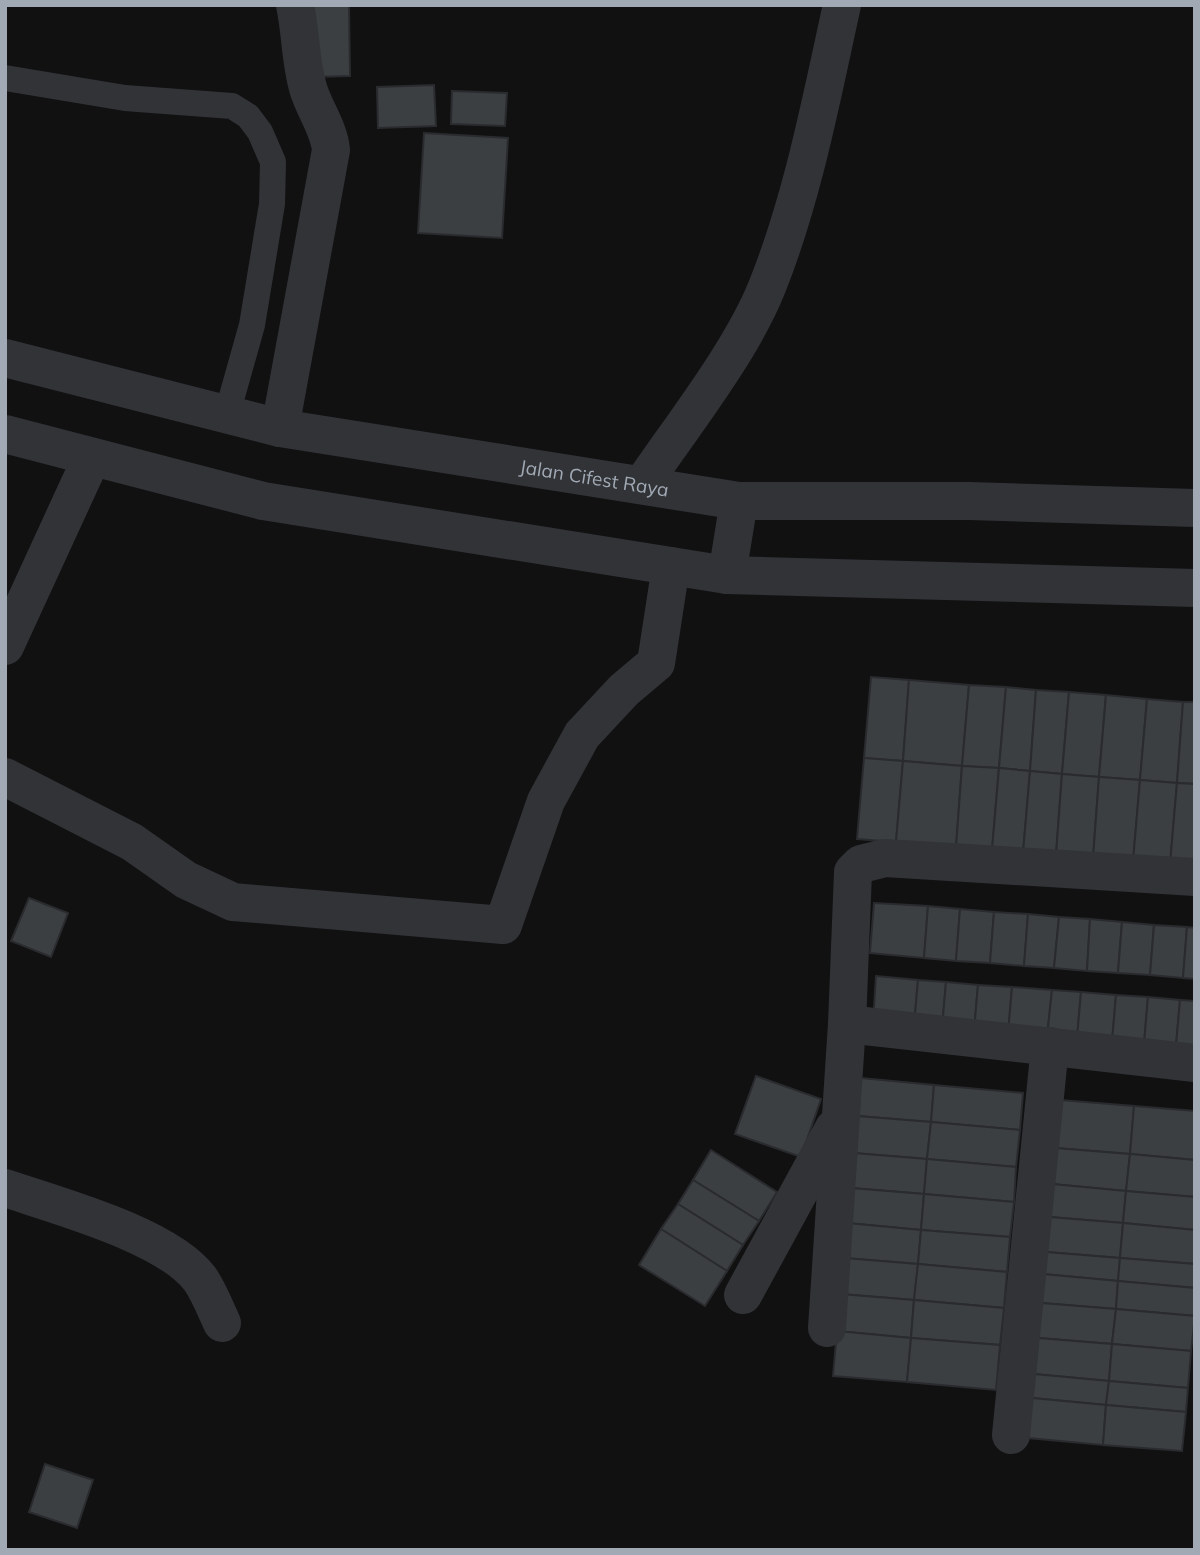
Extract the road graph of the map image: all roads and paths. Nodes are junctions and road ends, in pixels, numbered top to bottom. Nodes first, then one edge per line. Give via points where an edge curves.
1 (295, 5) edge
2 (842, 5) edge
3 (5, 78) edge
4 (5, 358) edge
5 (227, 414) junction
6 (279, 428) junction
7 (5, 434) edge
8 (92, 457) junction
9 (642, 485) junction
10 (739, 500) junction
11 (1195, 508) edge
12 (671, 566) junction
13 (727, 575) junction
14 (1195, 588) edge
15 (5, 646) edge
16 (5, 777) edge
17 (1195, 877) edge
18 (847, 1024) junction
19 (1050, 1046) junction
20 (1195, 1063) edge
21 (839, 1118) junction
22 (5, 1188) edge
23 (743, 1295) dead end
24 (222, 1323) dead end
25 (827, 1328) dead end
26 (1011, 1436) dead end

1 - 6 street via 301,62 331,150
2 - 9 street via 807,160 767,287 742,335
3 - 5 lane via 125,98 232,106 248,116 260,132 273,162 272,204 252,325
4 - 5 street, Jalan Cifest Raya
5 - 6 street, Jalan Cifest Raya
6 - 9 street, Jalan Cifest Raya
7 - 8 street
8 - 12 street via 263,501
8 - 15 street
9 - 10 street, Jalan Cifest Raya
10 - 11 street, Jalan Cifest Raya
10 - 13 street
12 - 13 street
12 - 16 street via 656,663 582,735 546,801 503,925 233,902 186,880 132,842
13 - 14 street
17 - 18 street via 885,858 861,863 850,885
18 - 19 street
18 - 21 street
19 - 20 street
19 - 26 street
21 - 23 street
21 - 25 street
22 - 24 street via 83,1215 178,1258 199,1278

